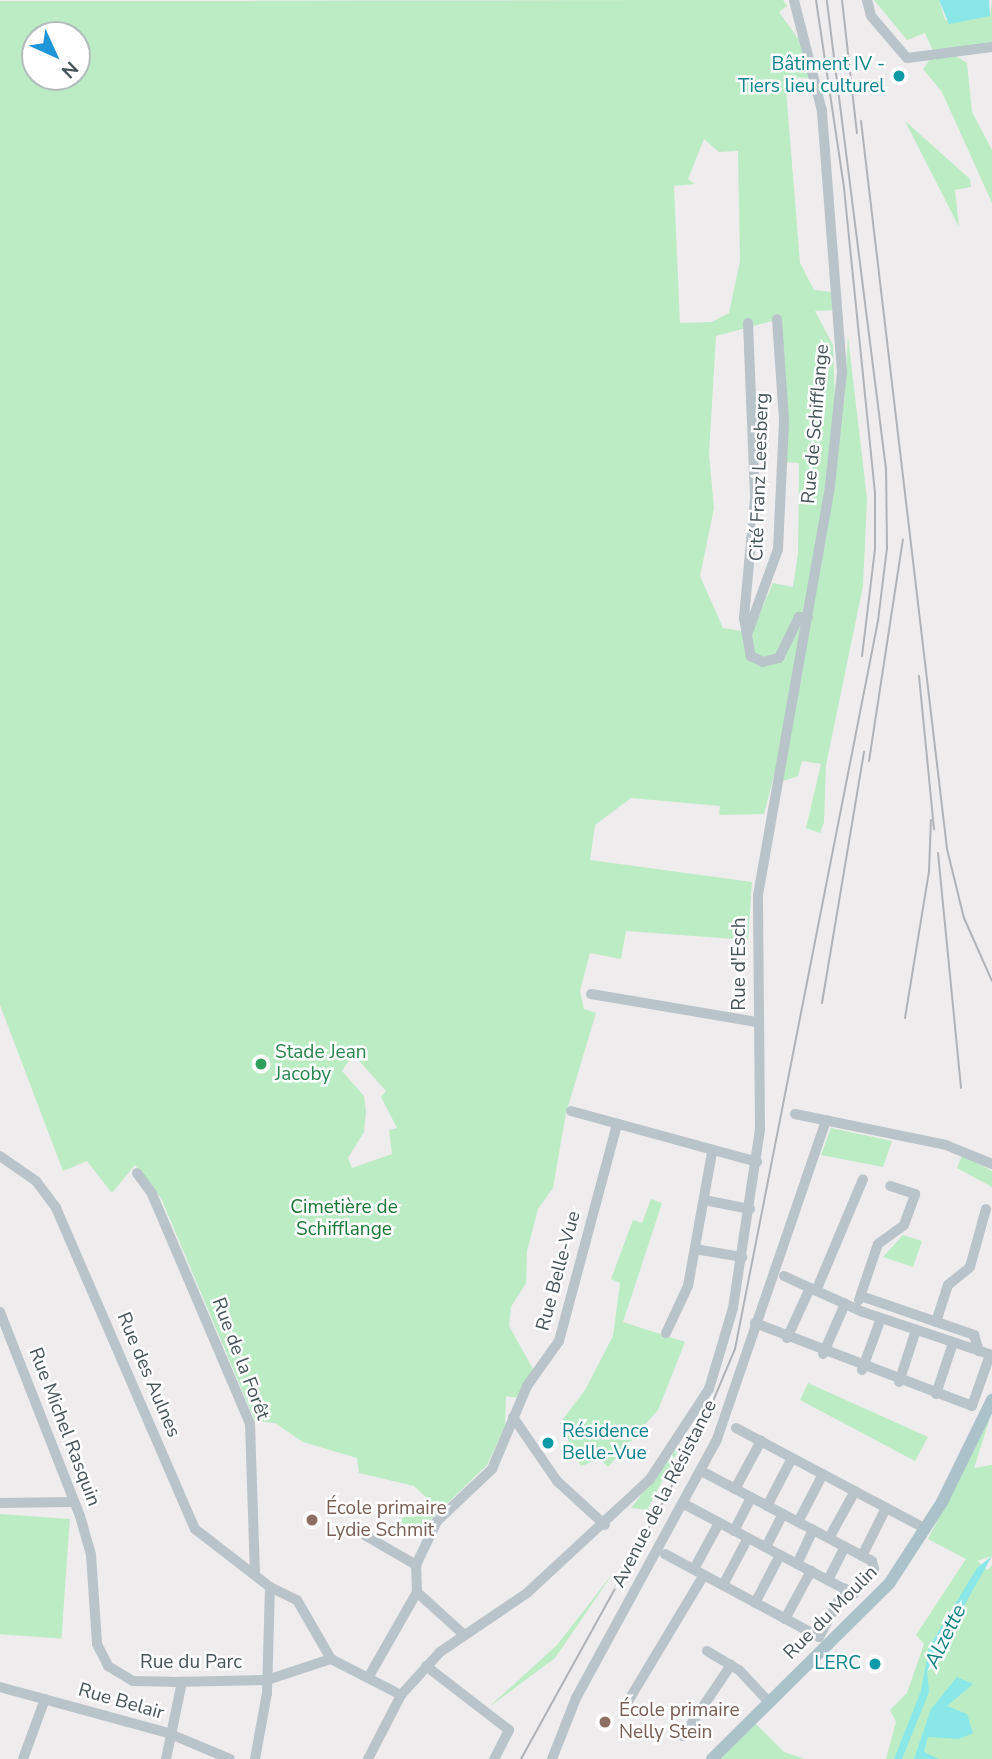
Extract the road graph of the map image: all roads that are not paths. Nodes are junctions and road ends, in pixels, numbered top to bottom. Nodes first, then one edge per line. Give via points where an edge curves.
1 (794, 0) edge
2 (867, 0) edge
3 (992, 47) edge
4 (777, 319) dead end
5 (748, 323) dead end
6 (808, 617) junction
7 (748, 632) junction
8 (781, 767) joint
9 (591, 994) dead end
10 (757, 1022) junction
11 (571, 1111) dead end
12 (795, 1114) dead end
13 (826, 1120) junction
14 (617, 1124) junction
15 (712, 1152) junction
16 (0, 1156) edge
17 (757, 1162) junction
18 (992, 1164) edge
19 (137, 1172) dead end
20 (863, 1178) dead end
21 (890, 1186) dead end
22 (704, 1200) junction
23 (750, 1209) junction
24 (986, 1209) dead end
25 (695, 1249) junction
26 (742, 1257) junction
27 (784, 1276) dead end
28 (813, 1289) junction
29 (855, 1304) junction
30 (0, 1312) edge
31 (881, 1318) junction
32 (936, 1322) junction
33 (755, 1324) junction
34 (916, 1330) junction
35 (666, 1333) dead end
36 (787, 1338) junction
37 (953, 1343) junction
38 (979, 1351) junction
39 (823, 1354) junction
40 (991, 1355) edge
41 (862, 1370) junction
42 (899, 1382) junction
43 (936, 1394) junction
44 (992, 1400) edge
45 (513, 1417) junction
46 (736, 1428) dead end
47 (761, 1441) junction
48 (792, 1458) junction
49 (701, 1471) junction
50 (823, 1474) junction
51 (736, 1489) junction
52 (855, 1491) junction
53 (751, 1497) junction
54 (74, 1502) junction
55 (0, 1503) edge
56 (684, 1504) junction
57 (767, 1506) junction
58 (886, 1508) junction
59 (783, 1514) junction
60 (798, 1522) junction
61 (719, 1523) junction
62 (605, 1525) junction
63 (926, 1529) junction
64 (813, 1530) junction
65 (734, 1531) junction
66 (361, 1533) dead end
67 (748, 1538) junction
68 (829, 1538) junction
69 (845, 1547) junction
70 (766, 1548) junction
71 (665, 1554) dead end
72 (91, 1555) joint
73 (780, 1555) junction
74 (862, 1556) junction
75 (797, 1564) junction
76 (416, 1565) junction
77 (694, 1569) junction
78 (811, 1571) junction
79 (255, 1572) junction
80 (704, 1575) junction
81 (828, 1580) junction
82 (723, 1585) junction
83 (270, 1587) junction
84 (845, 1589) junction
85 (417, 1592) junction
86 (755, 1602) junction
87 (785, 1619) junction
88 (463, 1633) junction
89 (707, 1651) dead end
90 (331, 1659) junction
91 (731, 1665) junction
92 (426, 1667) junction
93 (368, 1678) junction
94 (267, 1679) junction
95 (182, 1682) junction
96 (0, 1688) edge
97 (401, 1695) junction
98 (45, 1699) junction
99 (768, 1701) junction
100 (624, 1708) dead end
101 (174, 1736) junction
102 (683, 1737) dead end
103 (551, 1757) edge
104 (23, 1759) edge
105 (166, 1759) edge
106 (230, 1759) edge
107 (256, 1759) edge
108 (368, 1759) edge
109 (494, 1759) edge
110 (712, 1759) edge

1 - 6 street, Rue de Schifflange via 821,103 842,336 835,447
2 - 3 street via 871,16 907,58
4 - 7 street, Cité Franz Leesberg via 784,420 778,549
5 - 7 street, Cité Franz Leesberg via 755,499 744,589
6 - 7 street, Cité Franz Leesberg via 799,617 786,650 771,662 751,656
6 - 8 street, Rue de Schifflange
8 - 10 street, Rue d'Esch via 758,895
9 - 10 street
10 - 17 street, Rue d'Esch
11 - 14 street
12 - 13 street
13 - 18 street via 946,1144
13 - 33 street, Avenue de la Résistance via 800,1210
14 - 15 street
14 - 45 street, Rue Belle-Vue via 559,1341
15 - 17 street
15 - 22 street
16 - 79 street, Rue des Aulnes via 46,1192 60,1218 191,1523 208,1541
17 - 23 street, Rue d'Esch
19 - 79 street, Rue de la Forêt via 152,1194 250,1424
20 - 28 street
21 - 29 street via 915,1194 904,1225 878,1244
22 - 23 street
22 - 25 street
23 - 26 street, Rue d'Esch
24 - 32 street via 970,1267 948,1285
25 - 26 street
25 - 35 street via 688,1286
26 - 62 street, Rue d'Esch via 706,1395 658,1468
27 - 28 street
28 - 29 street
28 - 36 street
29 - 31 street
29 - 32 street
29 - 39 street
30 - 54 street, Rue Michel Rasquin
31 - 34 street
31 - 41 street
32 - 38 street via 978,1337
33 - 36 street
33 - 49 street, Avenue de la Résistance via 733,1398
34 - 37 street
34 - 42 street
36 - 39 street
37 - 38 street
37 - 43 street
38 - 40 street
39 - 41 street
40 - 43 street via 972,1406
41 - 42 street
42 - 43 street
44 - 63 main road, Rue du Moulin
45 - 62 street via 557,1481
45 - 76 street, Rue Belle-Vue via 492,1469 437,1521
46 - 47 street
47 - 48 street
47 - 51 street
48 - 50 street
48 - 57 street
49 - 51 street
49 - 56 street, Avenue de la Résistance
50 - 52 street
50 - 60 street
51 - 53 street
52 - 58 street
52 - 68 street
53 - 57 street
53 - 65 street
54 - 55 street
54 - 72 street, Rue Michel Rasquin
56 - 61 street
56 - 103 street, Avenue de la Résistance
57 - 59 street
58 - 63 street
58 - 74 street
59 - 60 street
59 - 70 street
60 - 64 street
61 - 65 street
61 - 77 street
62 - 88 street, Rue d'Esch via 527,1593
63 - 99 main road, Rue du Moulin via 865,1612
64 - 68 street
64 - 75 street
65 - 67 street
66 - 76 street
67 - 70 street
67 - 82 street
68 - 69 street
69 - 74 street
69 - 81 street
70 - 73 street
71 - 77 street
72 - 95 street, Rue du Parc via 97,1644 108,1666 133,1681
73 - 75 street
73 - 86 street
74 - 84 street via 874,1569 860,1594
75 - 78 street
76 - 85 street
77 - 80 street
78 - 81 street
78 - 87 street
79 - 83 street, Rue des Aulnes
80 - 82 street
80 - 100 street
81 - 84 street
82 - 86 street
83 - 90 street, Rue des Aulnes via 288,1593 310,1614
83 - 94 street
84 - 87 street via 819,1637
85 - 88 street
85 - 93 street
86 - 87 street
88 - 92 street, Rue d'Esch
89 - 91 street
90 - 93 street
90 - 94 street, Rue du Parc
91 - 99 street
91 - 102 street
92 - 97 street, Rue d'Esch
92 - 109 street via 509,1732
93 - 97 street
94 - 95 street, Rue du Parc
94 - 107 street
95 - 101 street
96 - 98 street, Rue Belair
97 - 108 street, Rue d'Esch
98 - 101 street, Rue Belair
98 - 104 street
99 - 110 main road, Rue du Moulin
101 - 105 street
101 - 106 street, Rue Belair

